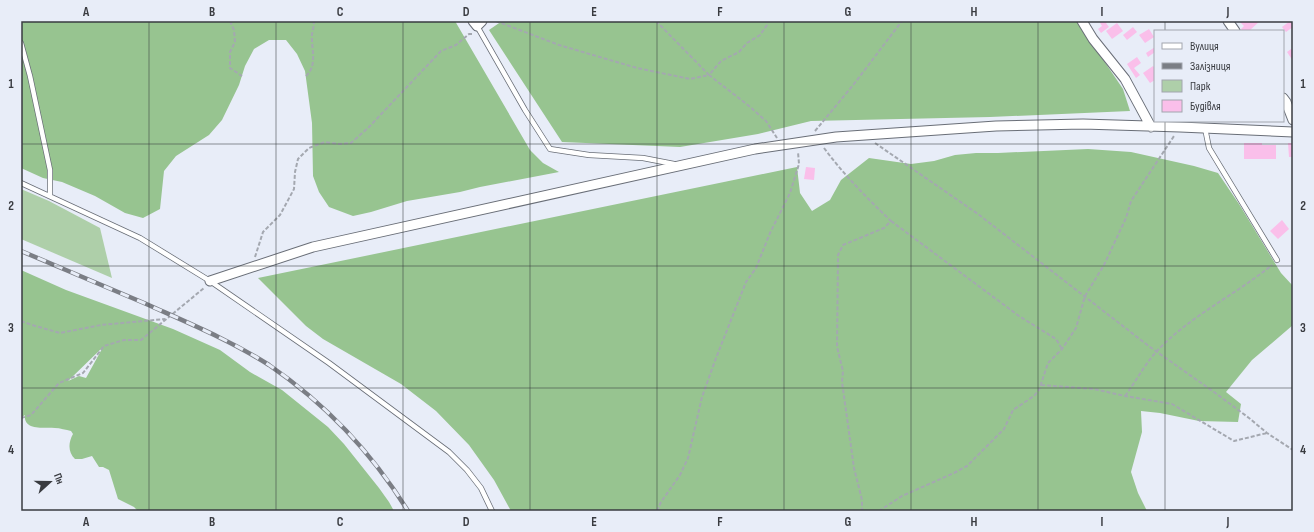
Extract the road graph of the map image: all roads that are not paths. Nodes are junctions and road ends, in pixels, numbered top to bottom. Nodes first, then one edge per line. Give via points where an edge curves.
1 (1082, 21) edge
2 (1228, 21) edge
3 (478, 26) edge
4 (1234, 30) edge
5 (21, 43) edge
6 (1284, 99) edge
7 (1293, 120) edge
8 (1151, 126) junction
9 (1205, 128) junction
10 (1293, 132) edge
11 (680, 165) junction
12 (21, 183) edge
13 (50, 196) junction
14 (1277, 260) road end
15 (210, 282) junction
16 (492, 511) edge

1 - 8 street via 1125,79
2 - 4 street
3 - 11 lane via 550,149 589,155 643,158
5 - 13 lane via 50,170
6 - 7 street
8 - 9 street
8 - 11 street via 996,126 836,137 755,149
9 - 10 street
9 - 14 lane via 1210,148
11 - 15 street via 313,248
12 - 13 lane
13 - 15 lane via 140,238
15 - 16 lane via 328,363 448,452 481,488

